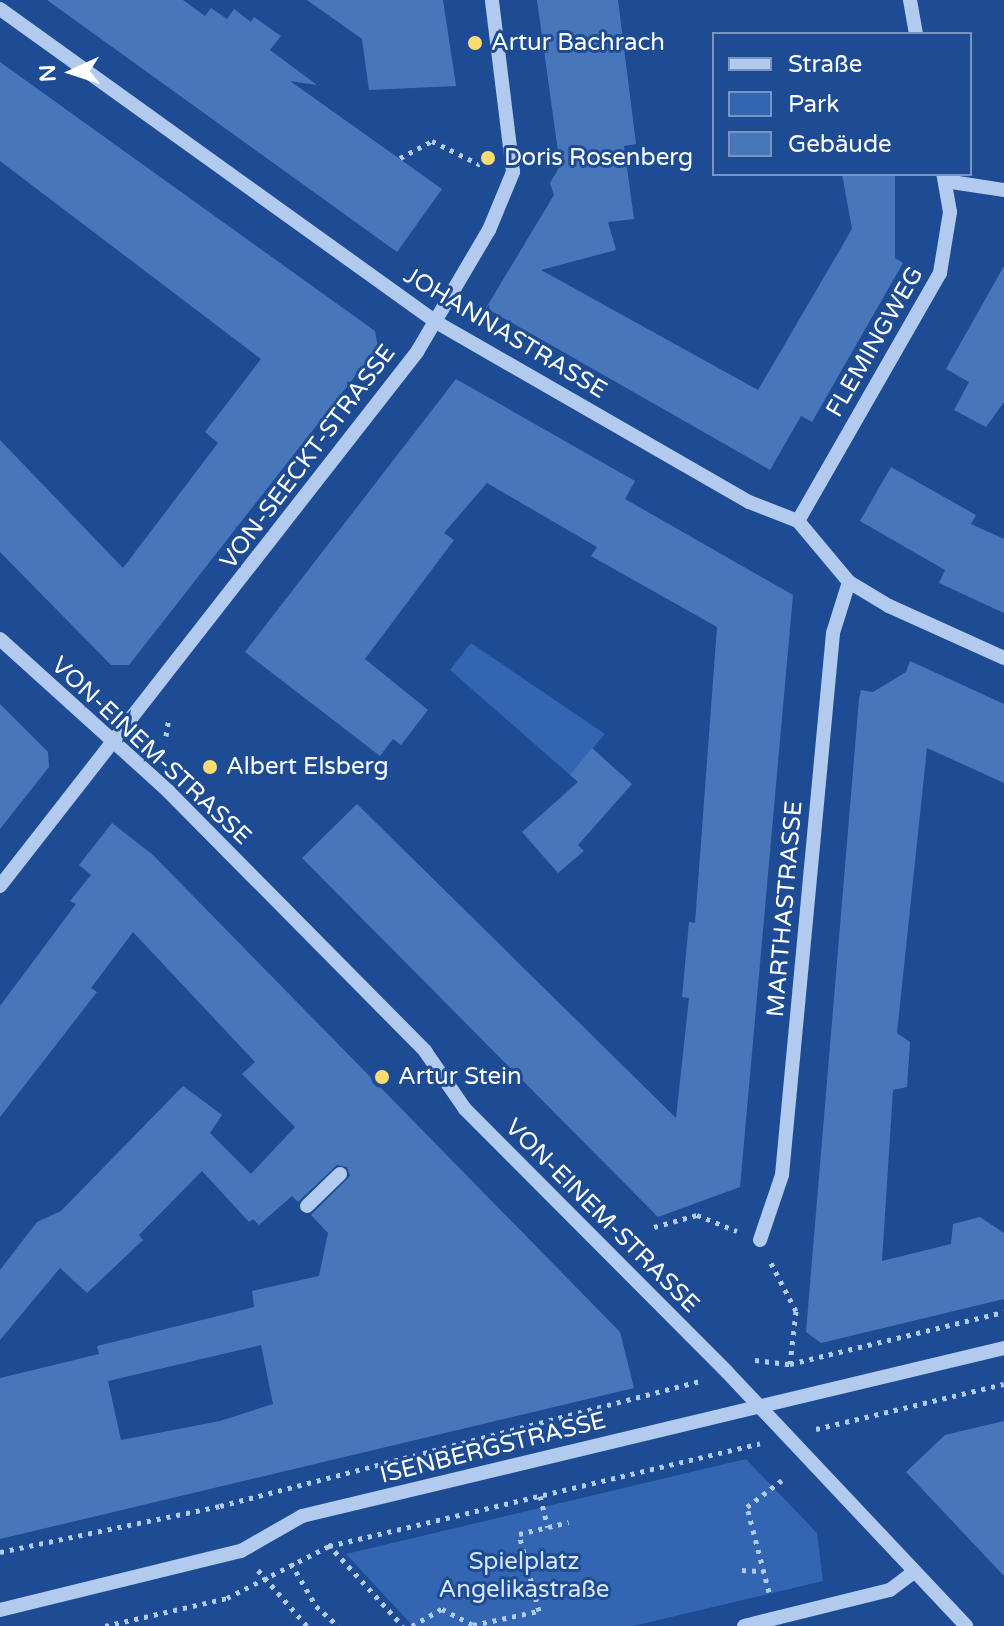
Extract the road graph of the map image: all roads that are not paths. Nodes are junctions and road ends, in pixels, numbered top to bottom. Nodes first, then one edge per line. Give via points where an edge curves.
1 (492, 0) edge
2 (910, 0) edge
3 (0, 9) edge
4 (916, 32) edge
5 (944, 177) edge
6 (1004, 190) edge
7 (436, 322) junction
8 (798, 521) junction
9 (849, 582) junction
10 (0, 639) edge
11 (1004, 658) edge
12 (112, 744) junction
13 (0, 886) edge
14 (340, 1174) dead end
15 (307, 1206) dead end
16 (760, 1240) road end
17 (1004, 1348) edge
18 (758, 1406) junction
19 (914, 1572) junction
20 (0, 1610) edge
21 (744, 1626) edge
22 (966, 1626) edge

1 - 7 street, VON-SEECKT-STRASSE via 513,172 496,218
2 - 4 street
3 - 7 street, JOHANNASTRASSE
5 - 6 street
5 - 8 street, FLEMINGWEG via 949,242 940,273
7 - 8 street, JOHANNASTRASSE via 749,502
7 - 12 street, VON-SEECKT-STRASSE
8 - 9 street, JOHANNASTRASSE
9 - 11 street, JOHANNASTRASSE
9 - 16 street, MARTHASTRASSE via 833,633 782,1175
10 - 12 street, VON-EINEM-STRASSE
12 - 13 street, VON-SEECKT-STRASSE
12 - 18 street, VON-EINEM-STRASSE via 168,791 425,1051 465,1109
14 - 15 street
17 - 18 street, ISENBERGSTRASSE
18 - 19 street, VON-EINEM-STRASSE
18 - 20 street, ISENBERGSTRASSE via 302,1516 241,1551
19 - 21 street via 890,1590
19 - 22 street, VON-EINEM-STRASSE

